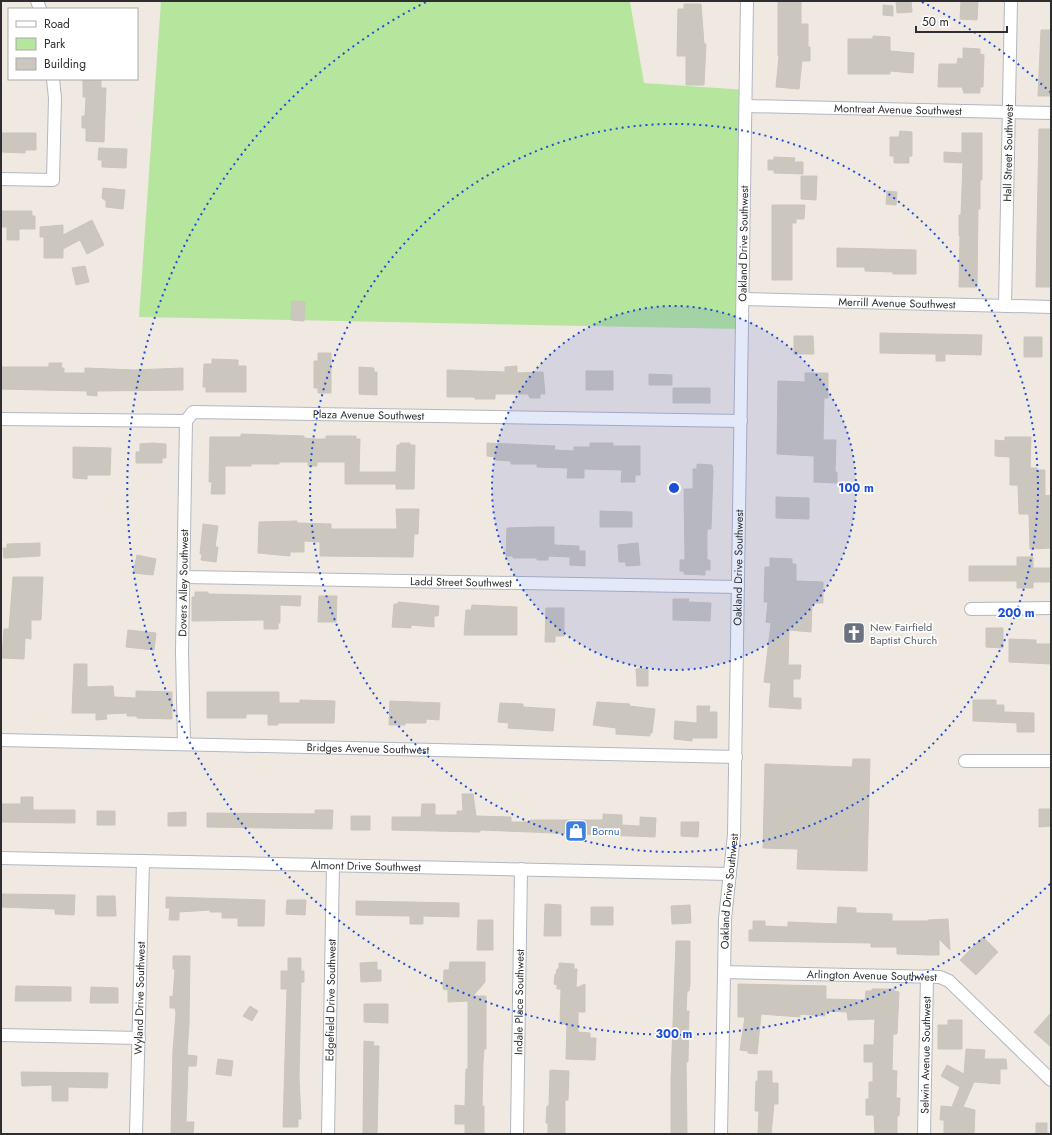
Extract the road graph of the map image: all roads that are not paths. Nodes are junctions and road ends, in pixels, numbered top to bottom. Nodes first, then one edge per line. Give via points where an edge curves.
1 (747, 1) edge
2 (1011, 1) edge
3 (53, 80) edge
4 (746, 106) junction
5 (1009, 112) junction
6 (1051, 113) edge
7 (1, 179) edge
8 (743, 300) junction
9 (1005, 306) junction
10 (1051, 307) edge
11 (1, 419) edge
12 (186, 421) junction
13 (741, 421) junction
14 (185, 577) junction
15 (738, 587) junction
16 (1051, 608) edge
17 (971, 609) dead end
18 (1, 740) edge
19 (184, 744) junction
20 (736, 757) junction
21 (965, 761) dead end
22 (1051, 762) edge
23 (1, 858) edge
24 (143, 862) junction
25 (334, 866) junction
26 (521, 869) junction
27 (730, 874) junction
28 (724, 972) junction
29 (927, 976) junction
30 (1, 1035) edge
31 (139, 1038) junction
32 (1049, 1075) edge
33 (136, 1134) edge
34 (328, 1134) edge
35 (517, 1134) edge
36 (721, 1134) edge
37 (924, 1134) edge

1 - 4 street, Oakland Drive Southwest
2 - 5 street, Hall Street Southwest
3 - 7 street via 53,180
4 - 5 street, Montreat Avenue Southwest
4 - 8 street, Oakland Drive Southwest
5 - 6 street, Montreat Avenue Southwest
5 - 9 street, Hall Street Southwest
8 - 9 street, Merrill Avenue Southwest
8 - 13 street, Oakland Drive Southwest
9 - 10 street, Merrill Avenue Southwest
11 - 12 street
12 - 13 street, Plaza Avenue Southwest via 193,412
12 - 14 street, Dovers Alley Southwest
13 - 15 street, Oakland Drive Southwest
14 - 15 street, Ladd Street Southwest
14 - 19 street, Dovers Alley Southwest via 182,652
15 - 20 street, Oakland Drive Southwest
16 - 17 street
18 - 19 street, Bridges Avenue Southwest
19 - 20 street, Bridges Avenue Southwest
20 - 27 street, Oakland Drive Southwest
21 - 22 street
23 - 24 street, Almont Drive Southwest
24 - 25 street, Almont Drive Southwest
24 - 31 street, Wyland Drive Southwest
25 - 26 street, Almont Drive Southwest
25 - 34 street, Edgefield Drive Southwest
26 - 27 street, Almont Drive Southwest
26 - 35 street, Indale Place Southwest
27 - 28 street, Oakland Drive Southwest via 725,919
28 - 29 street, Arlington Avenue Southwest
28 - 36 street, Oakland Drive Southwest
29 - 32 street, Arlington Avenue Southwest via 940,976 949,981
29 - 37 street, Selwin Avenue Southwest
30 - 31 street
31 - 33 street, Wyland Drive Southwest

